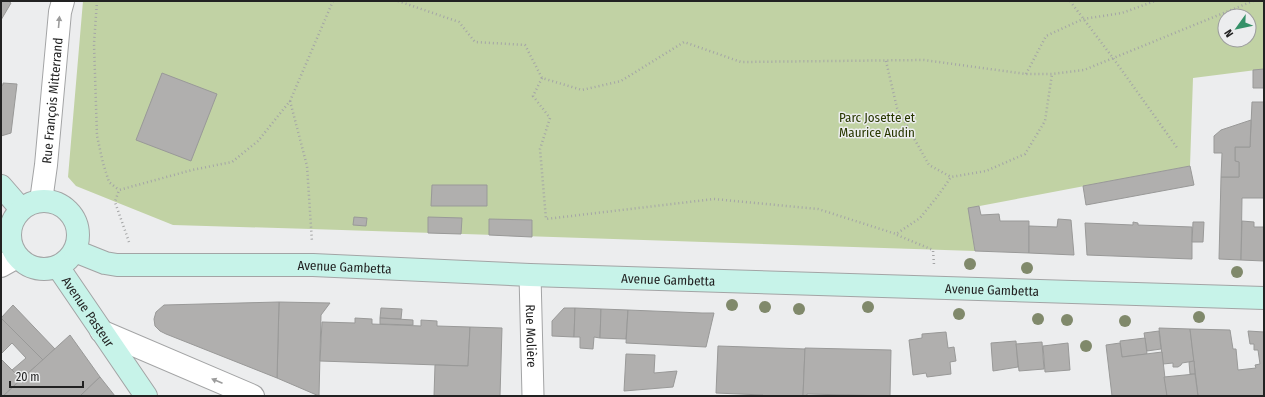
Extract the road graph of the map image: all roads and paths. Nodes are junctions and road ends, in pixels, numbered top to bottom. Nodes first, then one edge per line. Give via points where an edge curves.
1 (63, 1) edge
2 (97, 1) edge
3 (333, 1) edge
4 (398, 1) edge
5 (1070, 1) edge
6 (1155, 1) edge
7 (1253, 1) edge
8 (1083, 19) junction
9 (1113, 58) junction
10 (886, 60) junction
11 (1026, 74) junction
12 (1052, 74) junction
13 (542, 78) junction
14 (290, 101) junction
15 (1178, 149) dead end
16 (951, 177) junction
17 (1, 186) edge
18 (119, 190) junction
19 (41, 200) junction
20 (21, 209) junction
21 (896, 234) junction
22 (75, 251) junction
23 (9, 261) edge
24 (313, 265) junction
25 (137, 266) junction
26 (58, 267) junction
27 (530, 275) junction
28 (934, 288) junction
29 (1264, 298) edge
30 (101, 332) junction
31 (146, 396) edge
32 (253, 396) edge
33 (533, 396) edge

19 -> 1 street, Rue François Mitterrand
2 - 18 path via 94,44 97,136 109,182
3 - 14 path
4 - 13 path via 459,22 475,42 525,45
5 - 8 path
6 - 8 path via 1122,13
7 - 9 path
8 - 9 path
8 - 11 path via 1046,36
9 - 12 path via 1084,70
9 - 15 path
10 - 11 path via 924,60
10 - 13 path via 741,62 684,42 621,81 582,90
10 - 16 path via 898,108 929,165
11 - 12 path
12 - 16 path via 1045,121 1024,154 986,171
13 - 21 path via 533,96 550,118 540,149 546,218 714,199 818,209
14 - 18 path via 258,141 232,162
14 - 24 path via 307,166
16 - 21 path via 920,218
17 - 20 main road
18 - 25 path via 115,202
19 - 20 main road
19 - 22 main road via 62,205 76,221 79,232
20 - 23 main road via 10,227 12,249
21 - 28 path via 934,250
22 - 25 main road, Avenue Gambetta via 105,263
22 - 26 main road
23 - 26 main road via 37,269 48,270
24 - 25 main road, Avenue Gambetta
24 - 27 main road, Avenue Gambetta
26 - 30 main road, Avenue Pasteur
27 - 28 main road, Avenue Gambetta
27 - 33 street, Rue Molière
28 - 29 main road, Avenue Gambetta
30 - 31 main road, Avenue Pasteur
32 -> 30 street

